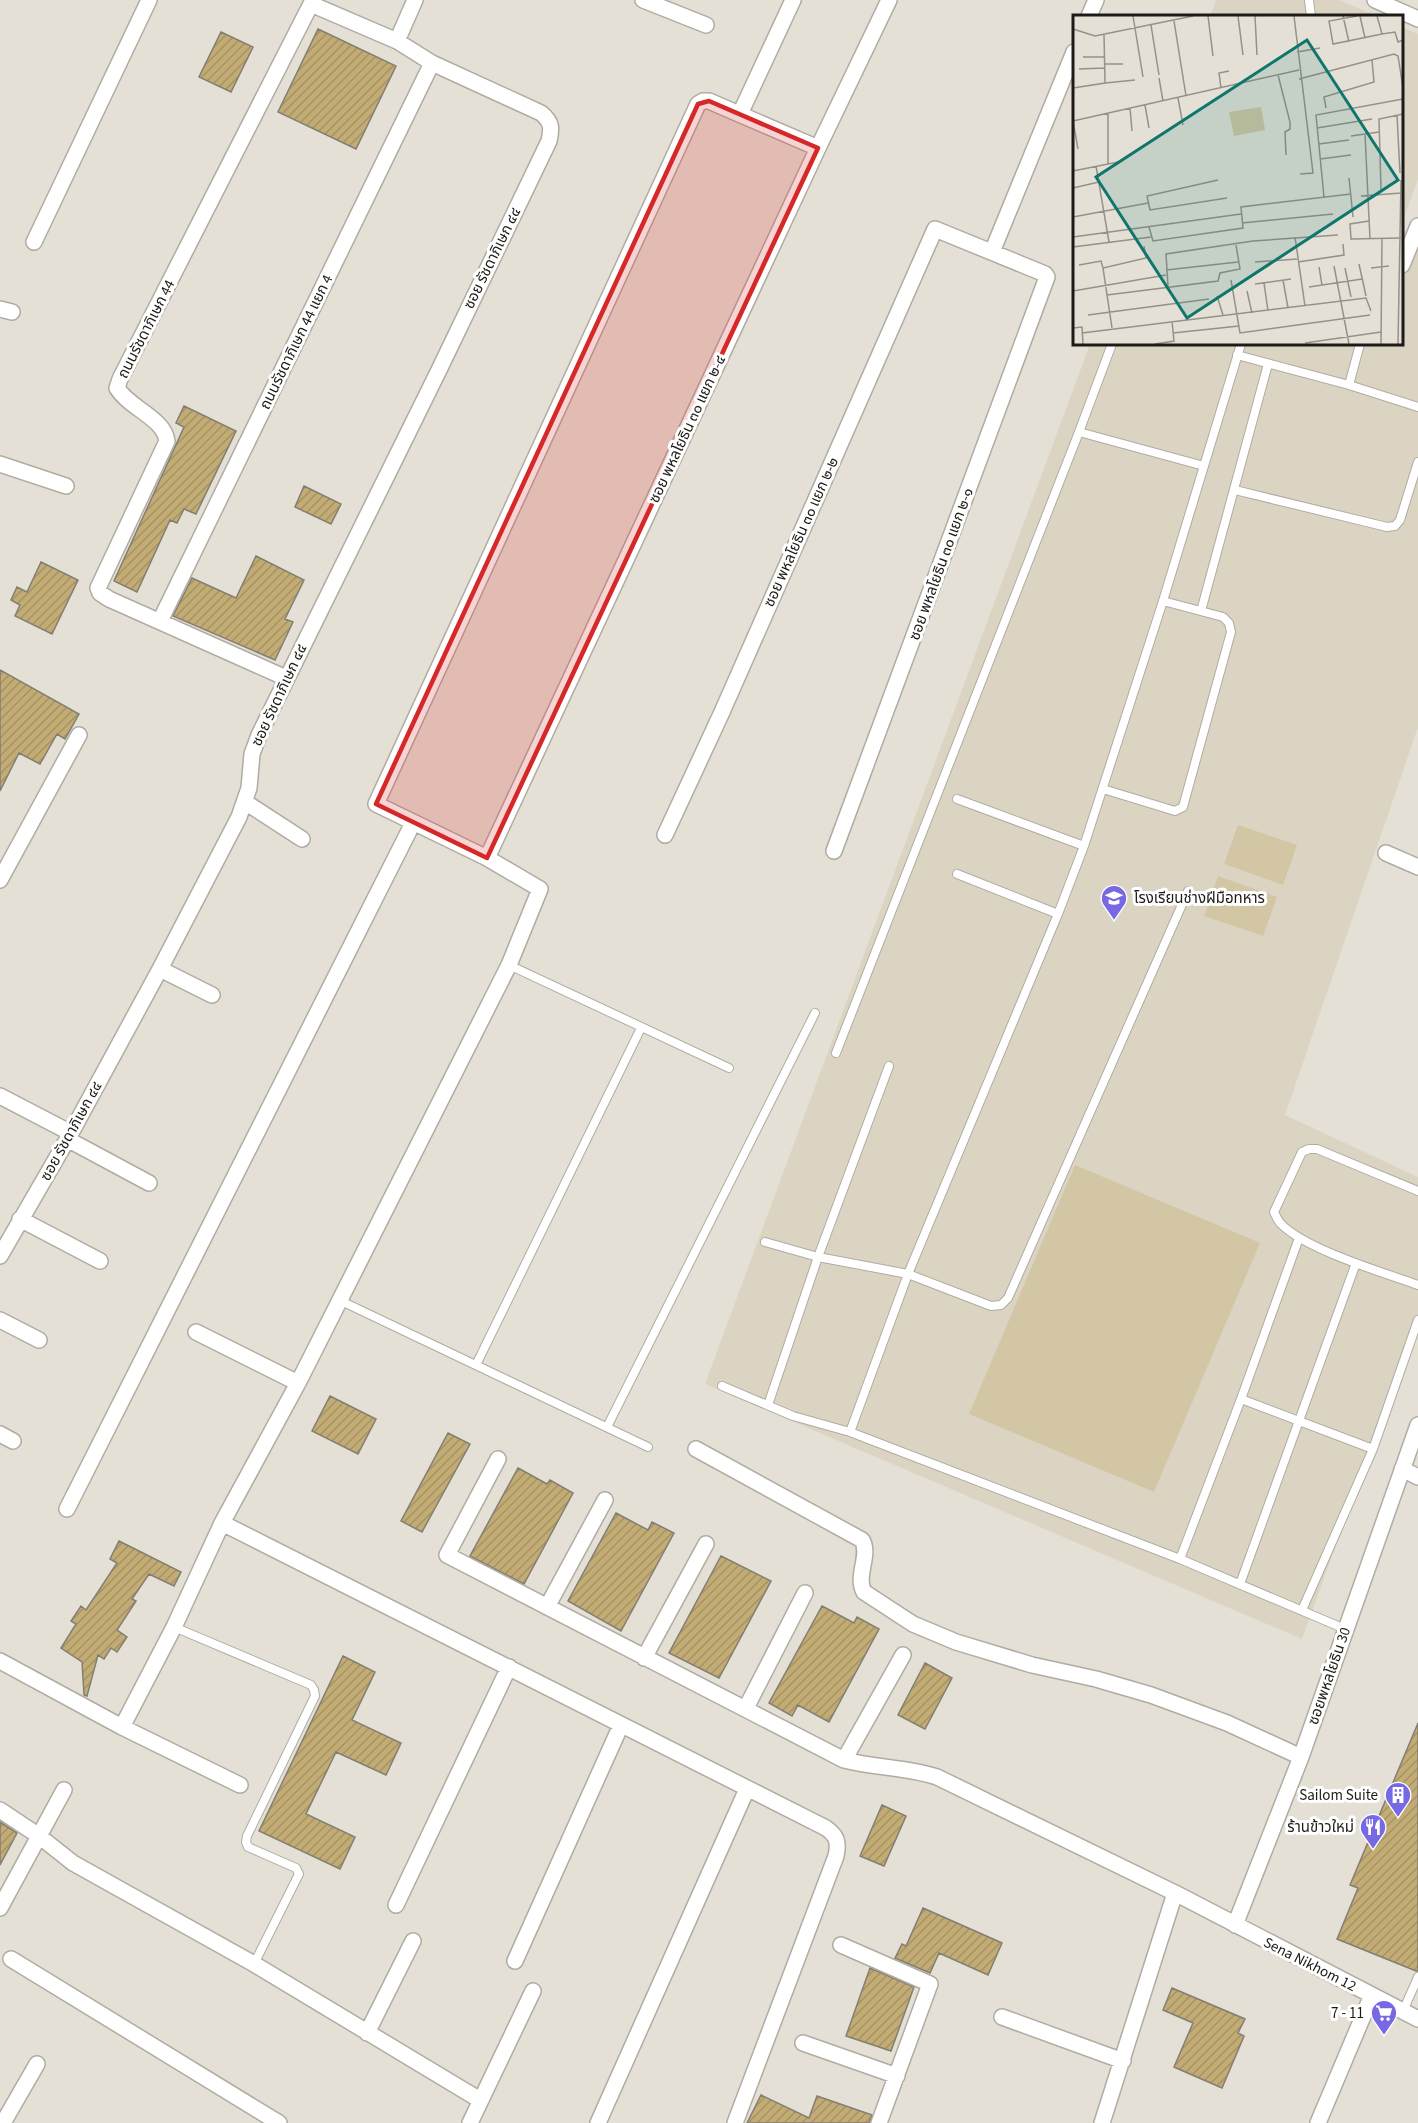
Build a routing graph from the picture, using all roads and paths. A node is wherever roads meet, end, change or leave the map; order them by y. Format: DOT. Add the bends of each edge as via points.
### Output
graph roads {
  1 [pos="148,0"];
  2 [pos="415,0"];
  3 [pos="643,0"];
  4 [pos="793,0"];
  5 [pos="889,0"];
  6 [pos="1096,0"];
  7 [pos="1309,0"];
  8 [pos="1375,0"];
  9 [pos="312,2"];
  10 [pos="1089,15"];
  11 [pos="1311,15"];
  12 [pos="1418,19"];
  13 [pos="706,25"];
  14 [pos="397,41"];
  15 [pos="1073,54"];
  16 [pos="432,63"];
  17 [pos="740,114"];
  18 [pos="818,148"];
  19 [pos="1418,226"];
  20 [pos="34,242"];
  21 [pos="992,252"];
  22 [pos="1403,263"];
  23 [pos="1112,345"];
  24 [pos="1241,345"];
  25 [pos="1360,345"];
  26 [pos="1237,355"];
  27 [pos="1268,364"];
  28 [pos="1349,385"];
  29 [pos="1418,407"];
  30 [pos="1079,432"];
  31 [pos="1418,462"];
  32 [pos="0,464"];
  33 [pos="1204,466"];
  34 [pos="66,486"];
  35 [pos="1235,490"];
  36 [pos="1163,601"];
  37 [pos="1201,611"];
  38 [pos="160,621"];
  39 [pos="286,678"];
  40 [pos="79,735"];
  41 [pos="1103,789"];
  42 [pos="957,799"];
  43 [pos="245,802"];
  44 [pos="413,823"];
  45 [pos="665,835"];
  46 [pos="302,839"];
  47 [pos="1084,846"];
  48 [pos="834,851"];
  49 [pos="1386,853"];
  50 [pos="487,858"];
  51 [pos="1418,867"];
  52 [pos="957,874"];
  53 [pos="0,880"];
  54 [pos="1188,891"];
  55 [pos="1058,914"];
  56 [pos="509,965"];
  57 [pos="160,969"];
  58 [pos="212,995"];
  59 [pos="815,1013"];
  60 [pos="641,1028"];
  61 [pos="836,1053"];
  62 [pos="889,1066"];
  63 [pos="729,1068"];
  64 [pos="0,1096"];
  65 [pos="69,1136"];
  66 [pos="148,1183"];
  67 [pos="1418,1191"];
  68 [pos="20,1219"];
  69 [pos="1299,1238"];
  70 [pos="765,1242"];
  71 [pos="0,1256"];
  72 [pos="818,1257"];
  73 [pos="100,1261"];
  74 [pos="1356,1263"];
  75 [pos="908,1274"];
  76 [pos="1418,1285"];
  77 [pos="339,1300"];
  78 [pos="0,1320"];
  79 [pos="1418,1320"];
  80 [pos="196,1332"];
  81 [pos="39,1340"];
  82 [pos="476,1365"];
  83 [pos="298,1383"];
  84 [pos="722,1386"];
  85 [pos="1241,1400"];
  86 [pos="768,1405"];
  87 [pos="1299,1421"];
  88 [pos="1418,1425"];
  89 [pos="607,1427"];
  90 [pos="850,1432"];
  91 [pos="648,1447"];
  92 [pos="696,1449"];
  93 [pos="1373,1449"];
  94 [pos="498,1459"];
  95 [pos="1402,1469"];
  96 [pos="1418,1477"];
  97 [pos="605,1500"];
  98 [pos="67,1509"];
  99 [pos="222,1523"];
  100 [pos="706,1544"];
  101 [pos="1180,1559"];
  102 [pos="1240,1584"];
  103 [pos="805,1593"];
  104 [pos="547,1607"];
  105 [pos="1302,1610"];
  106 [pos="174,1627"];
  107 [pos="1345,1629"];
  108 [pos="903,1655"];
  109 [pos="644,1658"];
  110 [pos="0,1661"];
  111 [pos="509,1667"];
  112 [pos="746,1708"];
  113 [pos="621,1725"];
  114 [pos="122,1727"];
  115 [pos="1301,1757"];
  116 [pos="844,1760"];
  117 [pos="240,1785"];
  118 [pos="747,1789"];
  119 [pos="64,1790"];
  120 [pos="0,1810"];
  121 [pos="39,1836"];
  122 [pos="1175,1893"];
  123 [pos="396,1905"];
  124 [pos="0,1908"];
  125 [pos="1235,1925"];
  126 [pos="413,1941"];
  127 [pos="842,1945"];
  128 [pos="11,1959"];
  129 [pos="515,1960"];
  130 [pos="254,1964"];
  131 [pos="1418,1977"];
  132 [pos="533,1991"];
  133 [pos="1372,1995"];
  134 [pos="1403,2011"];
  135 [pos="1002,2017"];
  136 [pos="1418,2019"];
  137 [pos="367,2033"];
  138 [pos="803,2043"];
  139 [pos="1123,2061"];
  140 [pos="38,2064"];
  141 [pos="897,2076"];
  142 [pos="480,2100"];
  143 [pos="3,2123"];
  144 [pos="279,2123"];
  145 [pos="471,2123"];
  146 [pos="598,2123"];
  147 [pos="735,2123"];
  148 [pos="879,2123"];
  149 [pos="1102,2123"];
  150 [pos="1318,2123"];
  1 -- 20 [label="street"];
  2 -- 14 [label="street"];
  3 -- 13 [label="street"];
  4 -- 17 [label="street"];
  5 -- 18 [label="street, ซอย พหลโยธิน ๓๐ แยก ๒-๔"];
  6 -- 10 [label="street"];
  7 -- 11 [label="lane"];
  8 -- 12 [label="street"];
  9 -- 14 [label="street"];
  9 -- 38 [label="street, ถนนรัชดาภิเษก 44" via="117,388 123,398 160,425 167,441 98,588 109,599"];
  14 -- 16 [label="street"];
  15 -- 21 [label="street"];
  16 -- 38 [label="street, ถนนรัชดาภิเษก 44 แยก 4"];
  16 -- 39 [label="street, ซอย รัชดาภิเษก ๔๔" via="541,113 552,127 549,141"];
  17 -- 18 [label="street"];
  17 -- 44 [label="street" via="709,100 698,104 376,804"];
  18 -- 50 [label="street, ซอย พหลโยธิน ๓๐ แยก ๒-๔"];
  19 -- 22 [label="street"];
  21 -- 45 [label="street, ซอย พหลโยธิน ๓๐ แยก ๒-๒" via="935,229"];
  21 -- 48 [label="street, ซอย พหลโยธิน ๓๐ แยก ๒-๑" via="1047,277"];
  23 -- 30 [label="lane"];
  24 -- 26 [label="lane"];
  25 -- 28 [label="lane"];
  26 -- 27 [label="lane"];
  26 -- 33 [label="lane"];
  27 -- 28 [label="lane"];
  27 -- 35 [label="lane"];
  28 -- 29 [label="lane"];
  30 -- 33 [label="lane"];
  30 -- 61 [label="lane"];
  31 -- 35 [label="lane" via="1395,526"];
  32 -- 34 [label="street"];
  33 -- 36 [label="lane"];
  35 -- 37 [label="lane"];
  36 -- 37 [label="lane"];
  36 -- 41 [label="lane"];
  37 -- 41 [label="lane" via="1223,617 1231,632 1183,807 1175,811"];
  38 -- 39 [label="street, ถนนรัชดาภิเษก 44"];
  39 -- 43 [label="street, ซอย รัชดาภิเษก ๔๔" via="252,754"];
  40 -- 53 [label="street"];
  41 -- 47 [label="lane"];
  42 -- 47 [label="lane"];
  43 -- 46 [label="street"];
  43 -- 57 [label="street, ซอย รัชดาภิเษก ๔๔"];
  44 -- 50 [label="street"];
  44 -- 98 [label="street"];
  47 -- 55 [label="lane"];
  49 -- 51 [label="street"];
  50 -- 56 [label="street" via="540,889"];
  52 -- 55 [label="lane"];
  54 -- 75 [label="lane" via="1008,1298 1001,1305 991,1306"];
  55 -- 75 [label="lane"];
  56 -- 60 [label="lane"];
  56 -- 77 [label="street"];
  57 -- 58 [label="street"];
  57 -- 65 [label="street, ซอย รัชดาภิเษก ๔๔"];
  59 -- 89 [label="lane"];
  60 -- 63 [label="lane"];
  60 -- 82 [label="lane"];
  62 -- 72 [label="lane"];
  64 -- 65 [label="street"];
  65 -- 66 [label="street"];
  65 -- 68 [label="street, ซอย รัชดาภิเษก ๔๔"];
  67 -- 69 [label="lane" via="1309,1149 1302,1152 1274,1212 1279,1223"];
  68 -- 71 [label="street, ซอย รัชดาภิเษก ๔๔"];
  68 -- 73 [label="street"];
  69 -- 74 [label="lane"];
  69 -- 85 [label="lane"];
  70 -- 72 [label="lane"];
  72 -- 75 [label="lane"];
  72 -- 86 [label="lane"];
  74 -- 76 [label="lane"];
  74 -- 87 [label="lane"];
  75 -- 90 [label="lane"];
  77 -- 82 [label="lane"];
  77 -- 83 [label="street"];
  78 -- 81 [label="street"];
  79 -- 93 [label="lane"];
  80 -- 83 [label="street"];
  82 -- 89 [label="lane"];
  83 -- 99 [label="street"];
  84 -- 86 [label="lane"];
  85 -- 87 [label="lane"];
  85 -- 101 [label="lane"];
  86 -- 90 [label="lane"];
  87 -- 93 [label="lane"];
  87 -- 102 [label="lane"];
  88 -- 95 [label="street, ซอยพหลโยธิน 30"];
  89 -- 91 [label="lane"];
  90 -- 101 [label="lane"];
  92 -- 115 [label="street" via="862,1540 864,1592 912,1624 1032,1665 1151,1695 1227,1723"];
  93 -- 105 [label="lane"];
  94 -- 104 [label="street, Sena Nikhom 12" via="447,1555"];
  95 -- 96 [label="street"];
  95 -- 107 [label="street, ซอยพหลโยธิน 30"];
  97 -- 104 [label="street"];
  99 -- 106 [label="street"];
  99 -- 111 [label="street"];
  100 -- 109 [label="street"];
  101 -- 102 [label="lane"];
  102 -- 105 [label="lane"];
  103 -- 112 [label="street"];
  104 -- 109 [label="street, Sena Nikhom 12"];
  105 -- 107 [label="lane"];
  106 -- 114 [label="street"];
  106 -- 130 [label="lane" via="311,1685 314,1690 315,1696 247,1836 248,1847 296,1868 299,1874"];
  107 -- 115 [label="street, ซอยพหลโยธิน 30"];
  108 -- 116 [label="street"];
  109 -- 112 [label="street, Sena Nikhom 12"];
  110 -- 114 [label="street"];
  111 -- 113 [label="street"];
  111 -- 123 [label="street"];
  112 -- 116 [label="street, Sena Nikhom 12"];
  113 -- 118 [label="street"];
  113 -- 129 [label="street"];
  114 -- 117 [label="street"];
  115 -- 125 [label="street, ซอยพหลโยธิน 30"];
  116 -- 122 [label="street, Sena Nikhom 12" via="937,1777"];
  118 -- 146 [label="street"];
  118 -- 147 [label="street" via="826,1828 838,1844"];
  119 -- 121 [label="street"];
  120 -- 121 [label="street"];
  121 -- 124 [label="street"];
  121 -- 130 [label="street" via="73,1863"];
  122 -- 125 [label="street, Sena Nikhom 12"];
  122 -- 139 [label="street"];
  125 -- 133 [label="street, Sena Nikhom 12"];
  126 -- 137 [label="street"];
  127 -- 141 [label="street" via="930,1984"];
  128 -- 144 [label="street"];
  130 -- 137 [label="street"];
  131 -- 134 [label="lane"];
  132 -- 142 [label="street"];
  133 -- 134 [label="street, Sena Nikhom 12"];
  133 -- 150 [label="street"];
  134 -- 136 [label="street, Sena Nikhom 12"];
  135 -- 139 [label="street"];
  137 -- 142 [label="street"];
  138 -- 141 [label="street"];
  139 -- 149 [label="street"];
  140 -- 143 [label="street"];
  141 -- 148 [label="street"];
  142 -- 145 [label="street"];
}
